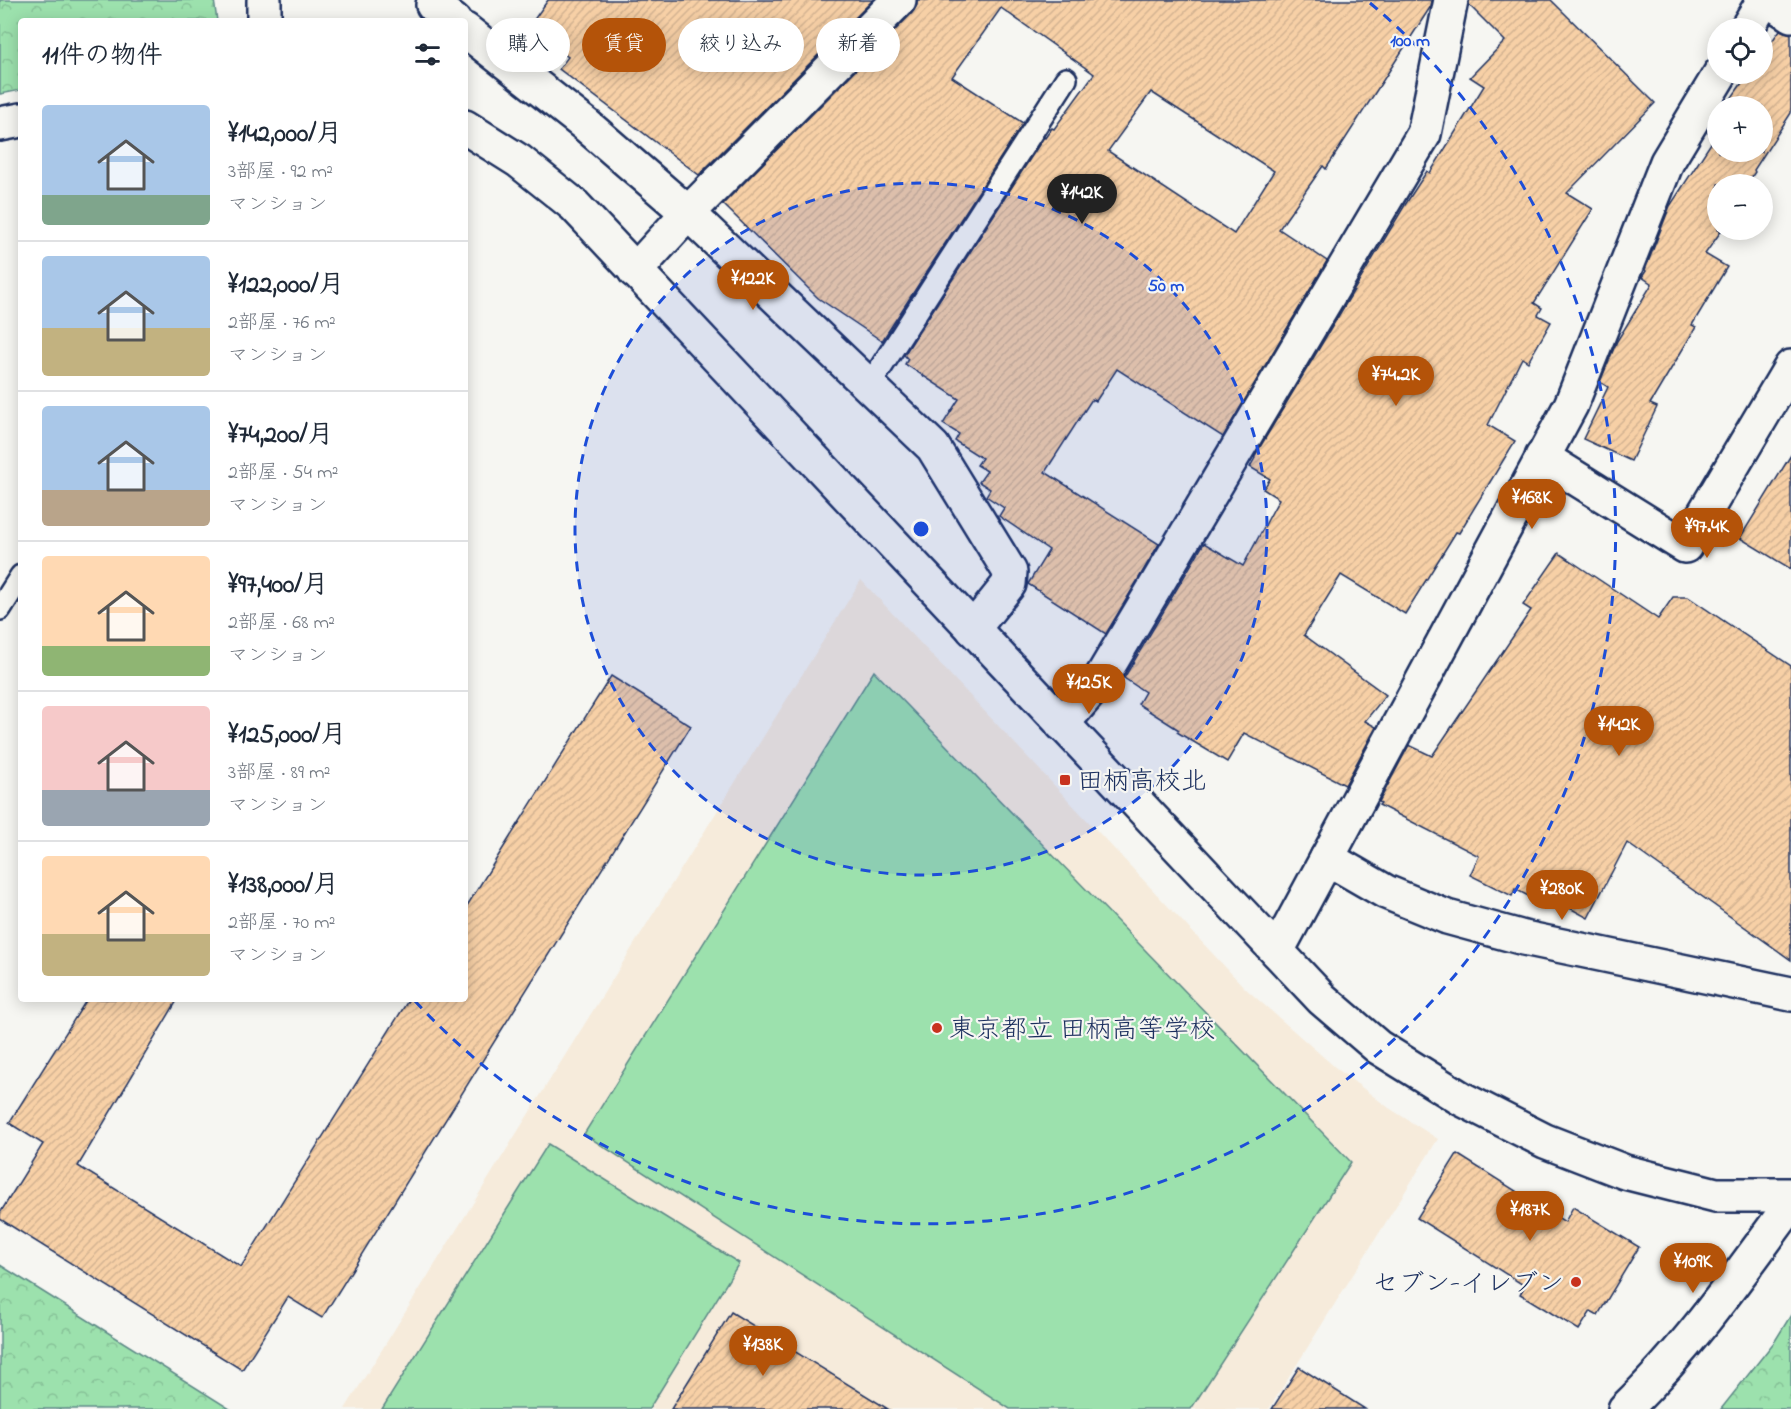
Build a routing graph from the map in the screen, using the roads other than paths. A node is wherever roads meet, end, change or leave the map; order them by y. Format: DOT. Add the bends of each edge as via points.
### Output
graph roads {
  1 [pos="264,0"];
  2 [pos="898,0"];
  3 [pos="1451,0"];
  4 [pos="1766,0"];
  5 [pos="1791,15"];
  6 [pos="264,18"];
  7 [pos="1754,18"];
  8 [pos="468,32"];
  9 [pos="1066,80"];
  10 [pos="1714,84"];
  11 [pos="18,121"];
  12 [pos="0,124"];
  13 [pos="468,129"];
  14 [pos="688,213"];
  15 [pos="634,271"];
  16 [pos="1791,367"];
  17 [pos="869,386"];
  18 [pos="1542,457"];
  19 [pos="18,581"];
  20 [pos="0,609"];
  21 [pos="973,629"];
  22 [pos="1062,724"];
  23 [pos="1327,858"];
  24 [pos="1277,951"];
  25 [pos="1791,994"];
  26 [pos="1791,1195"];
  27 [pos="1791,1204"];
  28 [pos="1625,1409"];
  1 -- 6 [label="street"];
  2 -- 14 [label="street"];
  3 -- 22 [label="street" via="1424,134 1100,680"];
  4 -- 5 [label="street"];
  4 -- 7 [label="street"];
  8 -- 14 [label="street" via="586,125"];
  9 -- 17 [label="lane"];
  10 -- 18 [label="street" via="1667,162 1571,405"];
  11 -- 12 [label="street"];
  13 -- 15 [label="street" via="519,161 574,205"];
  14 -- 15 [label="street"];
  14 -- 17 [label="street"];
  15 -- 21 [label="street"];
  16 -- 18 [label="street" via="1685,546"];
  17 -- 21 [label="street" via="933,447 1010,572 1008,584"];
  18 -- 23 [label="street"];
  19 -- 20 [label="lane"];
  21 -- 22 [label="street"];
  22 -- 24 [label="street"];
  23 -- 24 [label="street"];
  23 -- 25 [label="street" via="1386,892 1447,917 1524,939"];
  24 -- 26 [label="street" via="1322,999 1378,1047 1462,1099 1545,1141 1625,1172 1716,1195"];
  27 -- 28 [label="street" via="1719,1304"];
}
